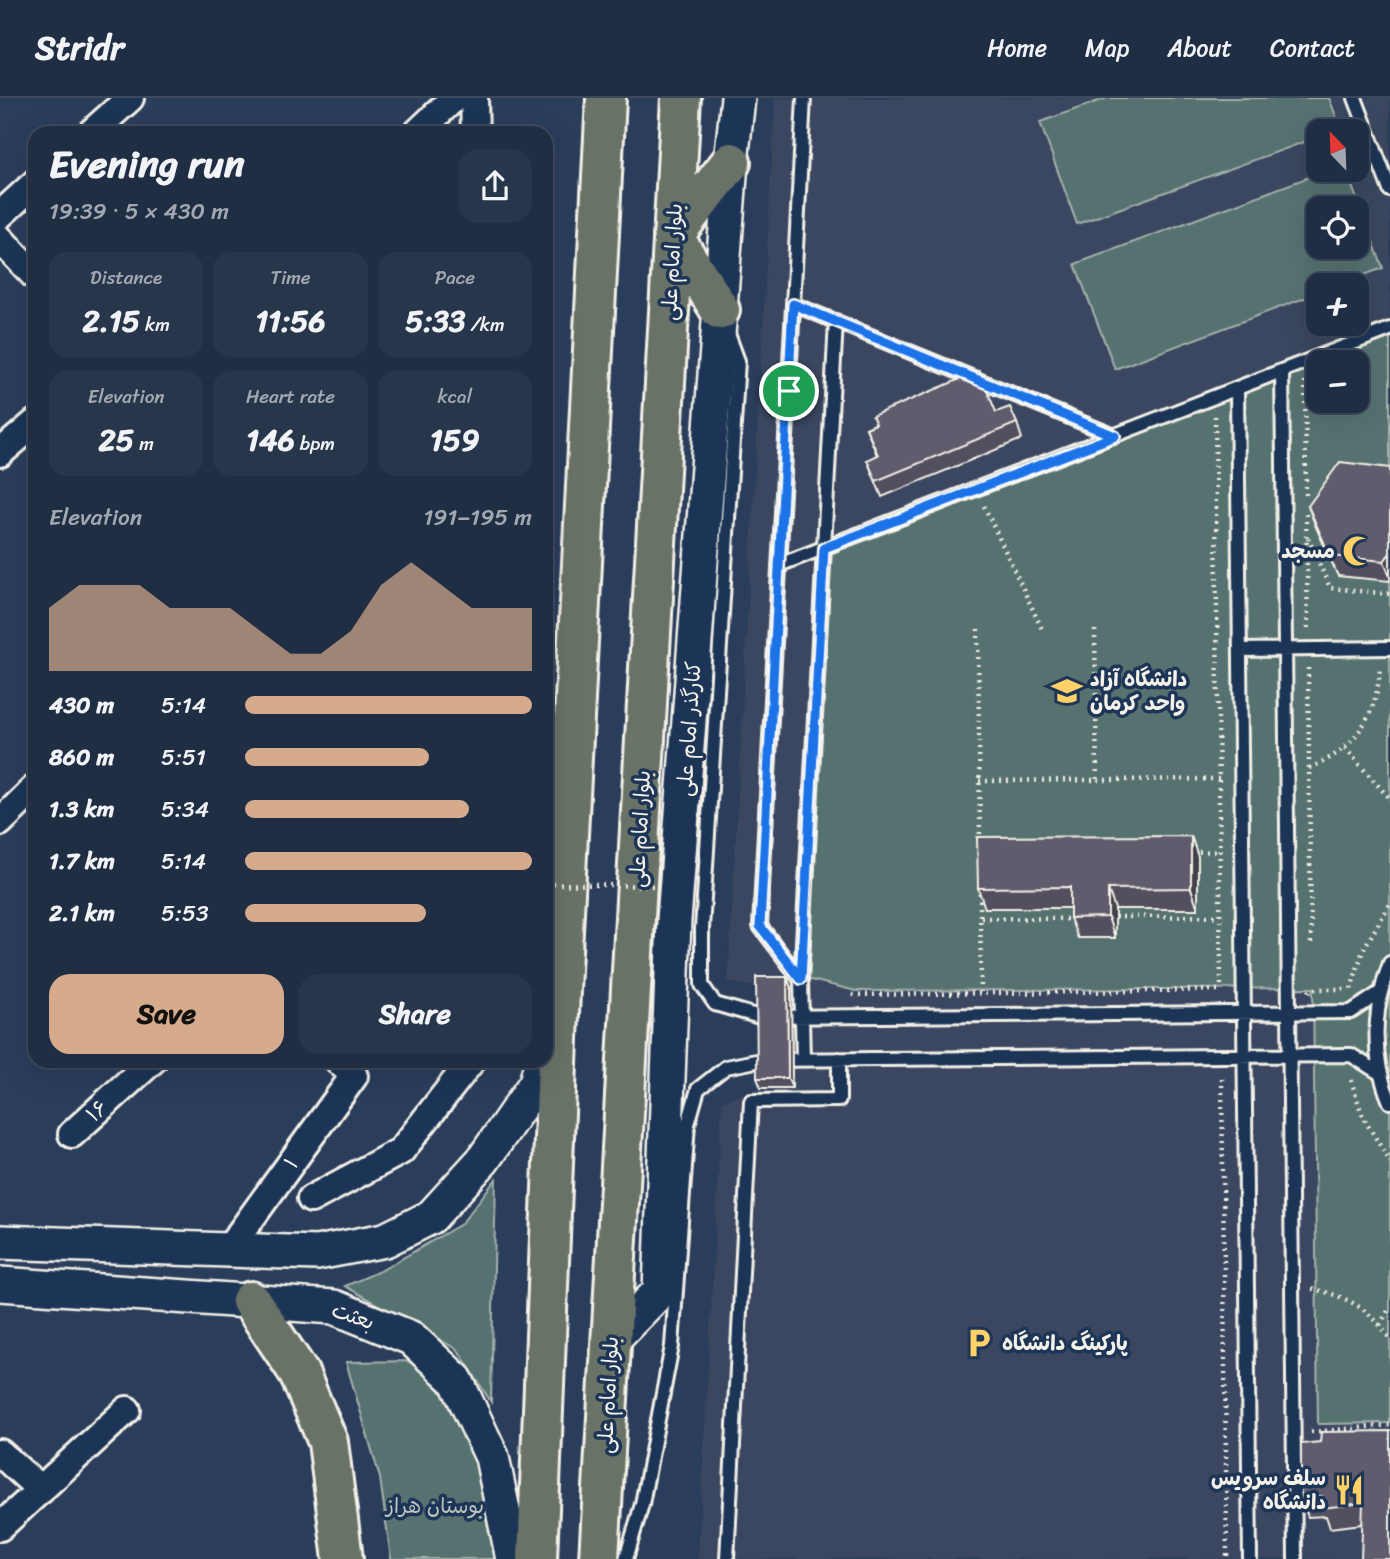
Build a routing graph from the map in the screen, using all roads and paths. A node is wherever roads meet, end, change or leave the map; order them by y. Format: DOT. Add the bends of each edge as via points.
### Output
graph roads {
  1 [pos="130,98"];
  2 [pos="454,98"];
  3 [pos="474,98"];
  4 [pos="606,98"];
  5 [pos="681,98"];
  6 [pos="738,98"];
  7 [pos="804,98"];
  8 [pos="1355,98"];
  9 [pos="99,126"];
  10 [pos="424,126"];
  11 [pos="475,126"];
  12 [pos="731,162"];
  13 [pos="28,189"];
  14 [pos="1390,190"];
  15 [pos="0,215"];
  16 [pos="673,236"];
  17 [pos="0,239"];
  18 [pos="28,269"];
  19 [pos="793,304"];
  20 [pos="720,310"];
  21 [pos="836,321"];
  22 [pos="1390,329"];
  23 [pos="1305,362"];
  24 [pos="1282,371"];
  25 [pos="1237,388"];
  26 [pos="1214,397"];
  27 [pos="28,429"];
  28 [pos="1115,436"];
  29 [pos="0,453"];
  30 [pos="976,489"];
  31 [pos="1313,509"];
  32 [pos="1306,519"];
  33 [pos="1307,536"];
  34 [pos="824,548"];
  35 [pos="779,565"];
  36 [pos="1390,594"];
  37 [pos="978,629"];
  38 [pos="1042,629"];
  39 [pos="1095,630"];
  40 [pos="1383,648"];
  41 [pos="1285,649"];
  42 [pos="1308,649"];
  43 [pos="1240,650"];
  44 [pos="1345,748"];
  45 [pos="1309,768"];
  46 [pos="1219,779"];
  47 [pos="979,781"];
  48 [pos="1097,781"];
  49 [pos="28,795"];
  50 [pos="1390,799"];
  51 [pos="0,822"];
  52 [pos="557,847"];
  53 [pos="1220,851"];
  54 [pos="1180,852"];
  55 [pos="980,853"];
  56 [pos="553,884"];
  57 [pos="660,886"];
  58 [pos="981,892"];
  59 [pos="1220,916"];
  60 [pos="1115,917"];
  61 [pos="981,918"];
  62 [pos="1078,919"];
  63 [pos="1311,948"];
  64 [pos="1390,963"];
  65 [pos="1311,976"];
  66 [pos="801,979"];
  67 [pos="1311,989"];
  68 [pos="560,990"];
  69 [pos="1221,990"];
  70 [pos="982,992"];
  71 [pos="1381,992"];
  72 [pos="1289,1012"];
  73 [pos="1244,1013"];
  74 [pos="803,1016"];
  75 [pos="553,1018"];
  76 [pos="1290,1055"];
  77 [pos="1244,1056"];
  78 [pos="803,1059"];
  79 [pos="839,1059"];
  80 [pos="144,1068"];
  81 [pos="346,1068"];
  82 [pos="466,1068"];
  83 [pos="540,1068"];
  84 [pos="1381,1074"];
  85 [pos="1222,1079"];
  86 [pos="1390,1102"];
  87 [pos="72,1134"];
  88 [pos="311,1199"];
  89 [pos="0,1242"];
  90 [pos="228,1250"];
  91 [pos="0,1284"];
  92 [pos="1302,1288"];
  93 [pos="251,1301"];
  94 [pos="1390,1307"];
  95 [pos="1380,1325"];
  96 [pos="611,1340"];
  97 [pos="1390,1340"];
  98 [pos="127,1410"];
  99 [pos="1390,1425"];
  100 [pos="1298,1433"];
  101 [pos="0,1453"];
  102 [pos="41,1490"];
  103 [pos="0,1527"];
  104 [pos="343,1559"];
  105 [pos="513,1559"];
  106 [pos="537,1559"];
  107 [pos="599,1559"];
  108 [pos="626,1559"];
  109 [pos="727,1559"];
  110 [pos="1227,1559"];
  111 [pos="1250,1559"];
  112 [pos="1295,1559"];
  1 -- 9 [label="street"];
  2 -- 10 [label="street"];
  3 -- 11 [label="street"];
  4 -- 52 [label="main road"];
  5 -- 16 [label="main road, بلوار امام علی"];
  6 -- 12 [label="street, کنارگذر امام علی"];
  7 -- 19 [label="lane"];
  8 -- 14 [label="lane"];
  12 -- 16 [label="main road"];
  12 -- 20 [label="street, کنارگذر امام علی"];
  13 -- 15 [label="street"];
  16 -- 20 [label="main road"];
  16 -- 96 [label="main road, بلوار امام علی"];
  17 -- 18 [label="street"];
  19 -- 21 [label="lane"];
  19 -- 35 [label="lane"];
  20 -- 74 [label="lane" via="738,361 702,985 715,1004 760,1017"];
  20 -- 96 [label="street, کنارگذر امام علی" via="674,920 660,1291"];
  21 -- 28 [label="lane"];
  21 -- 34 [label="lane"];
  22 -- 23 [label="lane"];
  23 -- 24 [label="lane"];
  23 -- 32 [label="path"];
  24 -- 25 [label="lane"];
  24 -- 41 [label="lane"];
  25 -- 26 [label="lane"];
  25 -- 43 [label="lane"];
  26 -- 28 [label="lane"];
  26 -- 46 [label="path"];
  27 -- 29 [label="street"];
  28 -- 30 [label="lane"];
  30 -- 34 [label="lane"];
  30 -- 38 [label="path"];
  31 -- 32 [label="path"];
  32 -- 33 [label="path"];
  33 -- 36 [label="path" via="1330,588"];
  33 -- 42 [label="path"];
  34 -- 35 [label="lane"];
  34 -- 66 [label="lane"];
  35 -- 66 [label="lane" via="760,926"];
  37 -- 47 [label="path"];
  39 -- 48 [label="path"];
  40 -- 42 [label="lane"];
  40 -- 44 [label="path" via="1374,706"];
  41 -- 42 [label="lane"];
  41 -- 43 [label="lane"];
  41 -- 72 [label="lane"];
  42 -- 45 [label="path"];
  43 -- 73 [label="lane"];
  44 -- 45 [label="path"];
  44 -- 50 [label="path"];
  45 -- 63 [label="path"];
  46 -- 48 [label="path"];
  46 -- 53 [label="path"];
  47 -- 48 [label="path"];
  47 -- 55 [label="path"];
  49 -- 51 [label="street"];
  52 -- 68 [label="main road"];
  53 -- 54 [label="path"];
  53 -- 59 [label="path"];
  56 -- 57 [label="path, bridge"];
  58 -- 61 [label="path"];
  59 -- 60 [label="path"];
  59 -- 69 [label="path"];
  61 -- 62 [label="path"];
  61 -- 70 [label="path"];
  64 -- 71 [label="lane"];
  65 -- 67 [label="path"];
  66 -- 74 [label="lane"];
  68 -- 75 [label="street"];
  68 -- 106 [label="main road"];
  71 -- 72 [label="lane" via="1351,1012"];
  71 -- 84 [label="lane" via="1376,1033"];
  72 -- 73 [label="lane"];
  72 -- 76 [label="lane"];
  73 -- 74 [label="lane"];
  73 -- 77 [label="lane"];
  74 -- 78 [label="lane"];
  76 -- 77 [label="lane"];
  76 -- 84 [label="lane" via="1351,1055"];
  76 -- 112 [label="lane"];
  77 -- 79 [label="lane"];
  77 -- 111 [label="lane"];
  78 -- 79 [label="lane"];
  78 -- 108 [label="lane" via="726,1067 698,1088 688,1124 672,1346 642,1504"];
  79 -- 109 [label="lane" via="839,1100 751,1101"];
  80 -- 87 [label="street, ۱۶"];
  81 -- 90 [label="street, ۱"];
  82 -- 88 [label="street" via="401,1151"];
  83 -- 90 [label="street" via="536,1083 483,1160 431,1217 385,1240 317,1253"];
  84 -- 86 [label="lane"];
  85 -- 110 [label="path"];
  89 -- 90 [label="street"];
  91 -- 93 [label="street, بعثت"];
  92 -- 95 [label="path" via="1339,1296"];
  93 -- 104 [label="main road" via="299,1373 328,1442"];
  93 -- 105 [label="street, بعثت" via="334,1307 411,1338 456,1380 492,1457"];
  94 -- 95 [label="path"];
  95 -- 97 [label="path"];
  96 -- 107 [label="main road, بلوار امام علی"];
  98 -- 102 [label="street"];
  99 -- 100 [label="path"];
  101 -- 102 [label="street"];
  102 -- 103 [label="street"];
}
